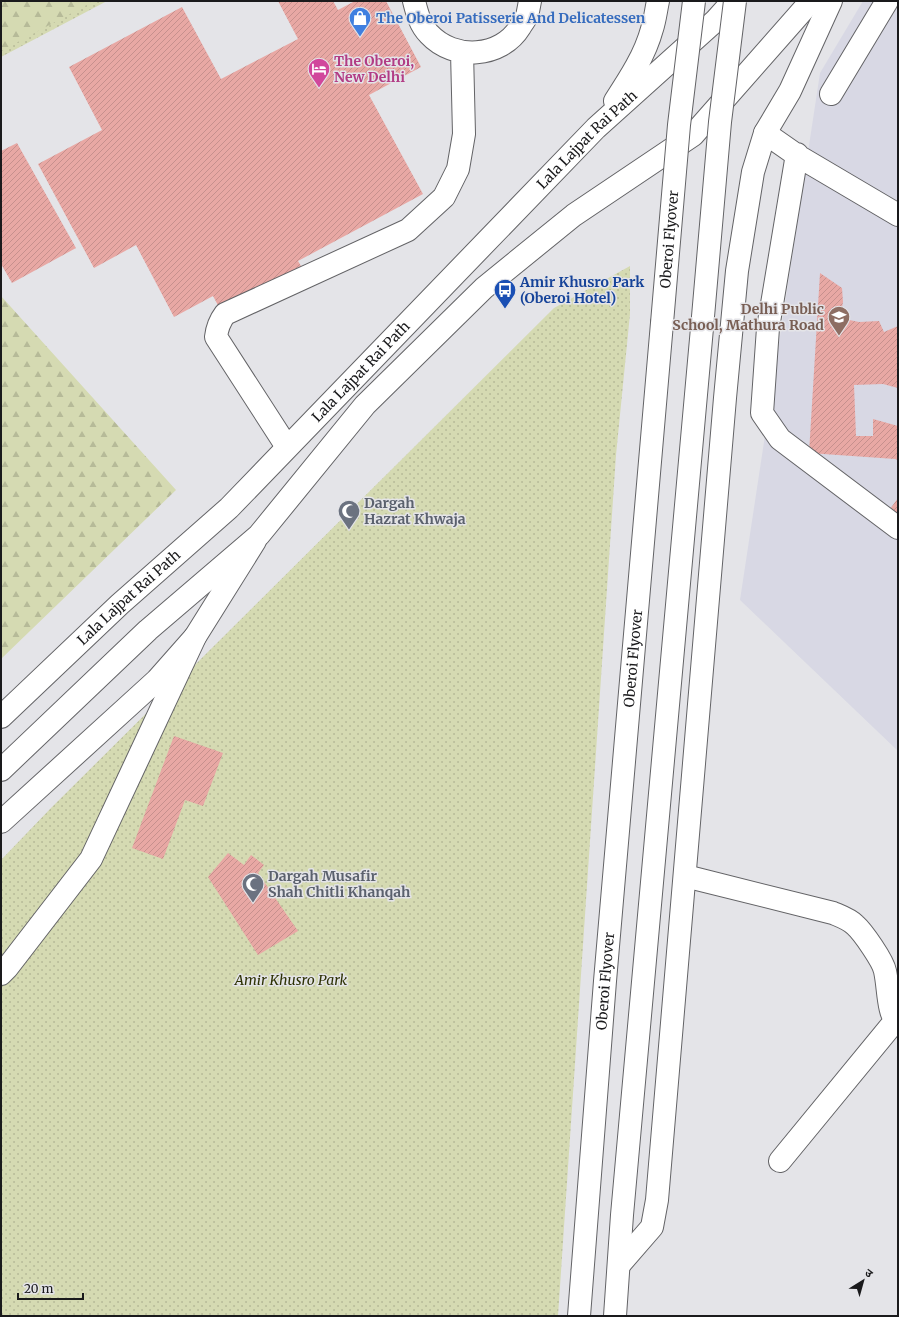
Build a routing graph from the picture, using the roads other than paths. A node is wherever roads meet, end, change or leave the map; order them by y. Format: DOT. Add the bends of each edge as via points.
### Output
graph roads {
  1 [pos="414,1"];
  2 [pos="530,1"];
  3 [pos="658,1"];
  4 [pos="694,1"];
  5 [pos="734,1"];
  6 [pos="811,1"];
  7 [pos="831,1"];
  8 [pos="878,4"];
  9 [pos="462,52"];
  10 [pos="831,94"];
  11 [pos="596,128"];
  12 [pos="765,133"];
  13 [pos="797,154"];
  14 [pos="898,215"];
  15 [pos="286,447"];
  16 [pos="229,508"];
  17 [pos="898,528"];
  18 [pos="259,535"];
  19 [pos="195,637"];
  20 [pos="1,697"];
  21 [pos="1,717"];
  22 [pos="1,770"];
  23 [pos="1,822"];
  24 [pos="685,876"];
  25 [pos="1,974"];
  26 [pos="896,1023"];
  27 [pos="780,1161"];
  28 [pos="619,1265"];
  29 [pos="579,1316"];
  30 [pos="615,1316"];
  1 -- 9 [label="main road" via="419,19 429,34 444,46"];
  2 -- 9 [label="main road" via="526,17 516,34 501,46 482,52"];
  3 -- 11 [label="main road" via="652,29 642,56 633,74"];
  4 -- 29 [label="main road, Oberoi Flyover, bridge" via="679,125 606,965"];
  5 -- 11 [label="main road, Lala Lajpat Rai Path"];
  5 -- 28 [label="main road, bridge" via="720,122"];
  6 -- 18 [label="main road, Lala Lajpat Rai Path" via="693,135 574,215 484,288 365,405"];
  7 -- 12 [label="main road" via="790,91"];
  8 -- 10 [label="main road"];
  9 -- 15 [label="main road" via="464,134 458,169 444,197 408,230 226,314 220,321 216,337"];
  11 -- 15 [label="main road, Lala Lajpat Rai Path"];
  12 -- 13 [label="main road"];
  12 -- 24 [label="main road" via="753,172 737,271"];
  13 -- 14 [label="main road"];
  13 -- 17 [label="main road" via="768,328 762,412 780,439"];
  15 -- 16 [label="main road, Lala Lajpat Rai Path"];
  16 -- 20 [label="main road" via="127,582"];
  16 -- 21 [label="main road, Lala Lajpat Rai Path" via="120,604"];
  18 -- 19 [label="main road"];
  18 -- 22 [label="main road, Lala Lajpat Rai Path" via="148,630"];
  19 -- 23 [label="main road" via="157,680"];
  19 -- 25 [label="main road" via="92,859"];
  24 -- 26 [label="main road" via="832,914 855,925 882,961 892,1016"];
  24 -- 28 [label="main road" via="658,1200 652,1227"];
  26 -- 27 [label="main road"];
  28 -- 30 [label="main road"];
}
